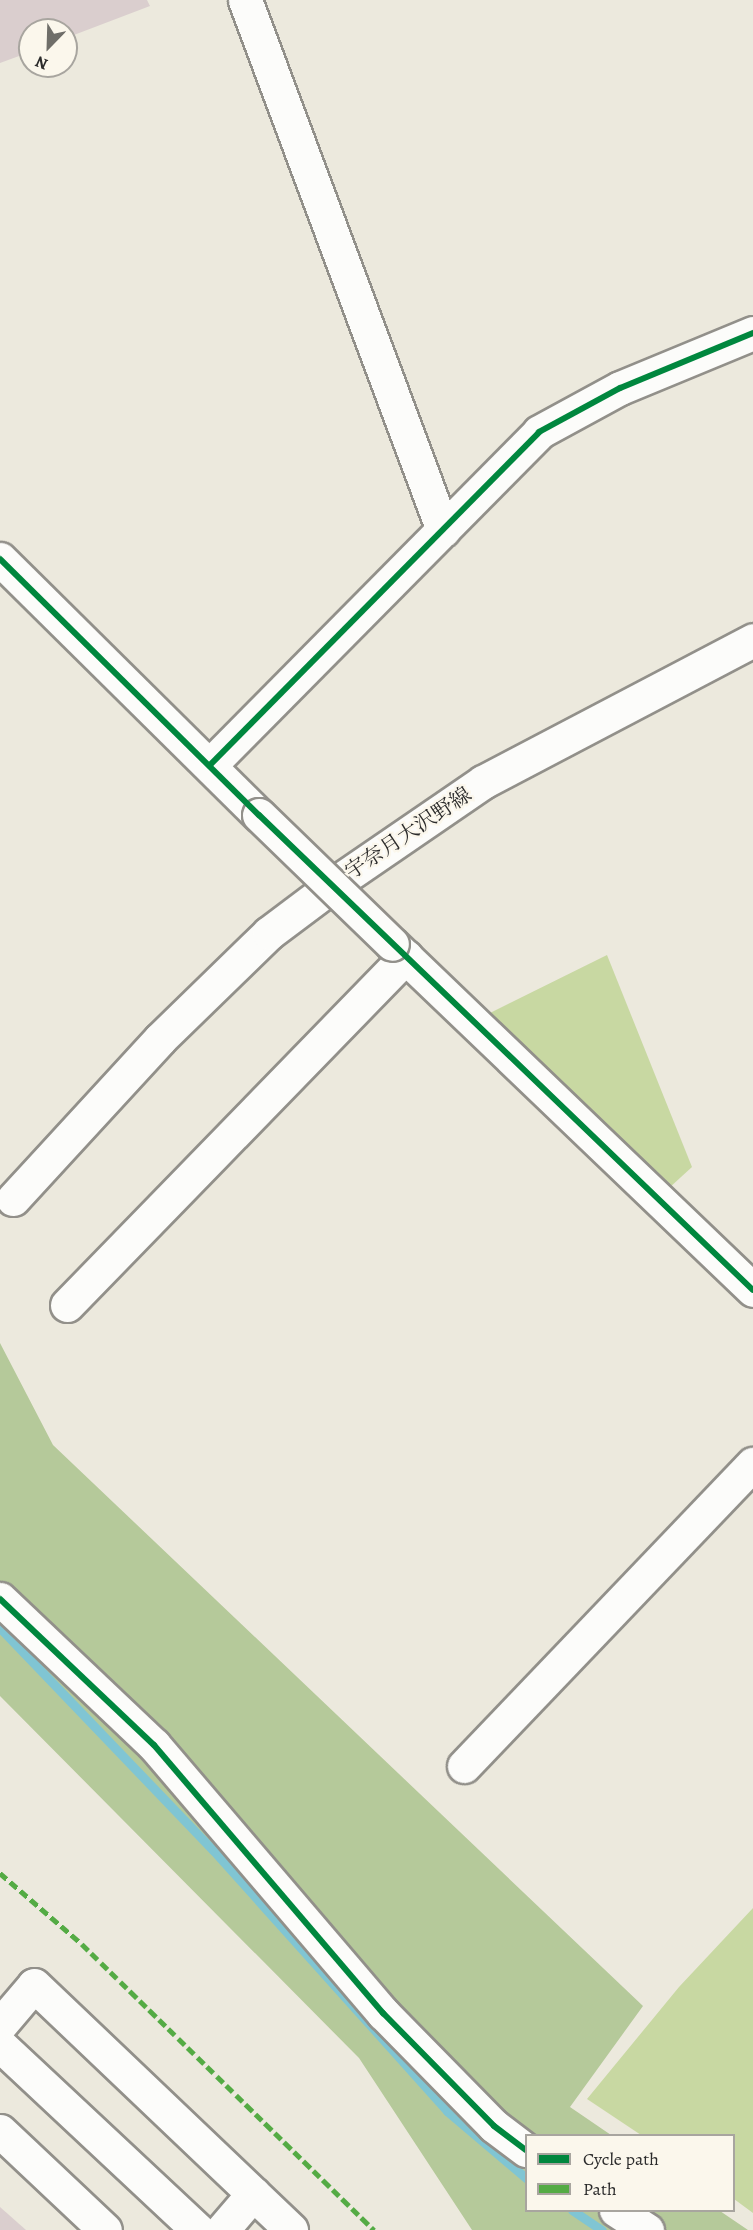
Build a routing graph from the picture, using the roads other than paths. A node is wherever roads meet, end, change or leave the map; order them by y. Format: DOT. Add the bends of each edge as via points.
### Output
graph roads {
  1 [pos="245,0"];
  2 [pos="753,333"];
  3 [pos="443,530"];
  4 [pos="0,559"];
  5 [pos="753,640"];
  6 [pos="210,765"];
  7 [pos="399,950"];
  8 [pos="13,1199"];
  9 [pos="753,1290"];
  10 [pos="67,1305"];
  11 [pos="753,1464"];
  12 [pos="0,1599"];
  13 [pos="464,1766"];
  14 [pos="0,2025"];
  15 [pos="0,2045"];
  16 [pos="0,2131"];
  17 [pos="525,2149"];
  18 [pos="253,2194"];
  19 [pos="618,2212"];
  20 [pos="105,2230"];
  21 [pos="198,2230"];
  22 [pos="222,2230"];
  23 [pos="291,2230"];
  24 [pos="647,2230"];
  1 -- 3 [label="street"];
  2 -- 3 [label="street" via="620,387 539,432"];
  3 -- 6 [label="street"];
  4 -- 6 [label="street"];
  5 -- 8 [label="street, 宇奈月大沢野線" via="483,782 269,933 160,1039"];
  6 -- 7 [label="street, bridge"];
  7 -- 9 [label="street"];
  7 -- 10 [label="street"];
  11 -- 13 [label="street"];
  12 -- 17 [label="street" via="154,1745 383,2013 494,2126"];
  14 -- 18 [label="street" via="34,1985"];
  15 -- 21 [label="street"];
  16 -- 20 [label="street"];
  18 -- 22 [label="street"];
  18 -- 23 [label="street"];
  19 -- 24 [label="street"];
}
